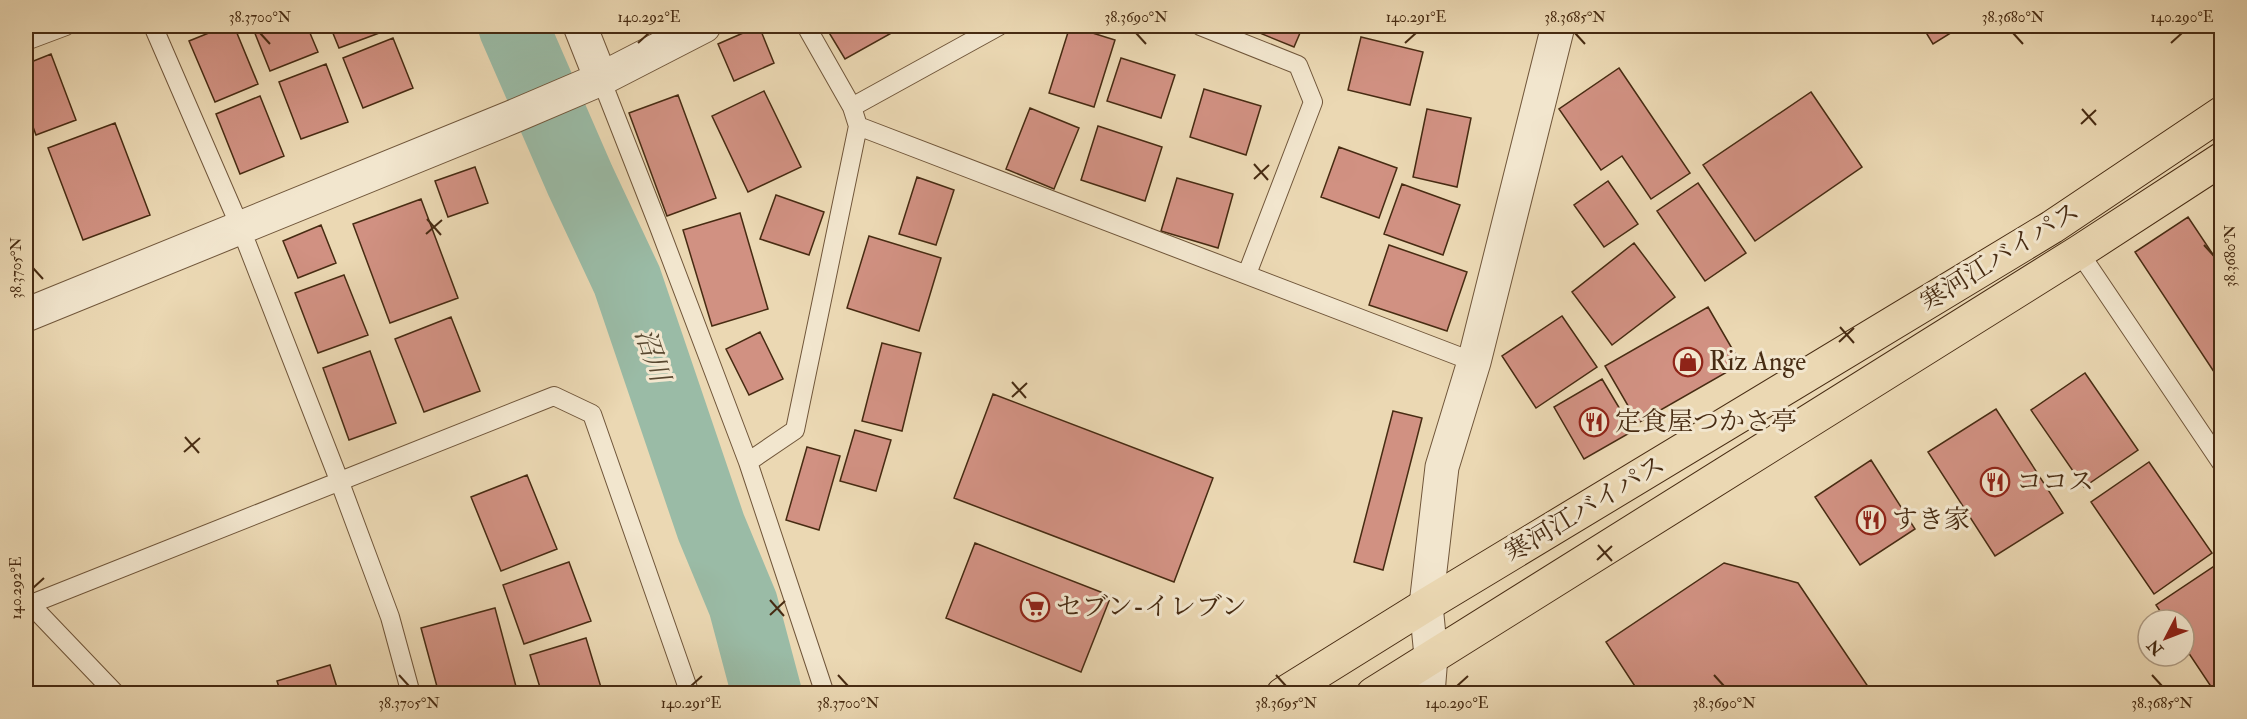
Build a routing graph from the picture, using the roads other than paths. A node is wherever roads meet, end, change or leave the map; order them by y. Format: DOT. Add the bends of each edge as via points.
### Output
graph roads {
  1 [pos="66,26"];
  2 [pos="153,26"];
  3 [pos="579,26"];
  4 [pos="704,26"];
  5 [pos="806,26"];
  6 [pos="999,26"];
  7 [pos="1200,26"];
  8 [pos="1558,26"];
  9 [pos="26,41"];
  10 [pos="601,79"];
  11 [pos="852,107"];
  12 [pos="2222,113"];
  13 [pos="858,126"];
  14 [pos="2222,159"];
  15 [pos="241,229"];
  16 [pos="2079,252"];
  17 [pos="1247,274"];
  18 [pos="26,315"];
  19 [pos="1474,362"];
  20 [pos="748,462"];
  21 [pos="2222,464"];
  22 [pos="339,480"];
  23 [pos="28,605"];
  24 [pos="1426,605"];
  25 [pos="1431,656"];
  26 [pos="116,693"];
  27 [pos="411,693"];
  28 [pos="690,693"];
  29 [pos="825,693"];
  30 [pos="1283,693"];
  31 [pos="1373,693"];
  32 [pos="1428,693"];
  1 -- 9 [label="lane"];
  2 -- 15 [label="lane"];
  3 -- 10 [label="street"];
  4 -- 10 [label="street"];
  5 -- 11 [label="lane"];
  6 -- 11 [label="lane"];
  7 -- 17 [label="lane" via="1298,65 1313,102"];
  8 -- 19 [label="street"];
  10 -- 15 [label="street"];
  10 -- 20 [label="lane"];
  11 -- 13 [label="lane"];
  12 -- 24 [label="highway, 寒河江バイパス" via="2052,227"];
  13 -- 17 [label="lane"];
  13 -- 20 [label="lane" via="795,430"];
  14 -- 16 [label="highway, 寒河江バイパス"];
  15 -- 18 [label="street"];
  15 -- 22 [label="lane"];
  16 -- 21 [label="lane"];
  16 -- 25 [label="highway, 寒河江バイパス"];
  17 -- 19 [label="lane"];
  19 -- 24 [label="street" via="1442,467"];
  20 -- 29 [label="lane"];
  22 -- 23 [label="lane"];
  22 -- 27 [label="lane" via="390,617"];
  22 -- 28 [label="lane" via="554,396 592,414"];
  23 -- 26 [label="lane"];
  24 -- 25 [label="street"];
  24 -- 30 [label="highway, 寒河江バイパス"];
  25 -- 31 [label="highway, 寒河江バイパス"];
  25 -- 32 [label="street"];
}
